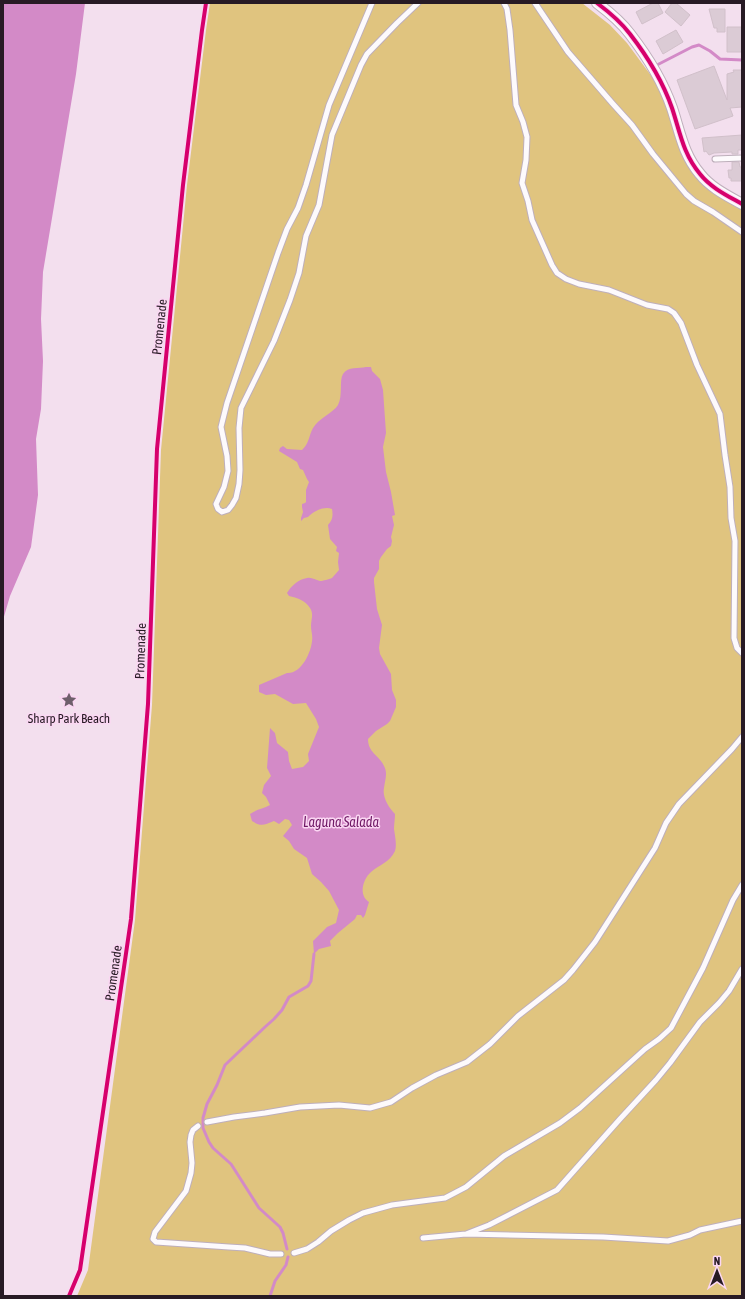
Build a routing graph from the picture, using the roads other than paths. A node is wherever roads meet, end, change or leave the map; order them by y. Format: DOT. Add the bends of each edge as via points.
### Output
graph roads {
  1 [pos="372,3"];
  2 [pos="418,3"];
  3 [pos="504,3"];
  4 [pos="535,3"];
  5 [pos="597,3"];
  6 [pos="742,158"];
  7 [pos="715,159"];
  8 [pos="742,204"];
  9 [pos="742,232"];
  10 [pos="742,653"];
  11 [pos="742,737"];
  12 [pos="742,886"];
  13 [pos="742,969"];
  14 [pos="207,1122"];
  15 [pos="198,1126"];
  16 [pos="742,1221"];
  17 [pos="466,1234"];
  18 [pos="423,1238"];
  19 [pos="294,1253"];
  20 [pos="282,1254"];
  1 -- 2 [label="lane" via="329,105 306,185 278,253 227,403 221,427 228,471 216,504 222,512 228,510 238,492 241,408 274,341 290,300 299,273 306,236 319,205 332,135 367,54"];
  3 -- 10 [label="lane" via="510,30 516,105 527,137 522,183 532,220 552,265 557,273 566,279 609,290 634,301 668,309 674,313 681,323 720,414 735,540 734,638 737,648"];
  4 -- 9 [label="lane" via="568,52 632,125 686,194"];
  5 -- 8 [label="street" via="630,34 655,72 672,107 688,157 701,175 717,190"];
  6 -- 7 [label="lane"];
  11 -- 14 [label="lane" via="671,814 655,848 595,942 573,970 467,1062 436,1075 391,1102 370,1108 300,1107"];
  12 -- 19 [label="lane" via="671,1028 580,1108 560,1123 504,1156 466,1187 445,1198 392,1205 363,1213 331,1231 307,1249"];
  13 -- 17 [label="lane" via="729,991 700,1022 656,1080 556,1190"];
  15 -- 20 [label="lane" via="191,1135 192,1164 186,1192 155,1232 153,1239 156,1242 234,1247"];
  16 -- 17 [label="lane" via="700,1230 668,1241"];
  17 -- 18 [label="lane"];
}
